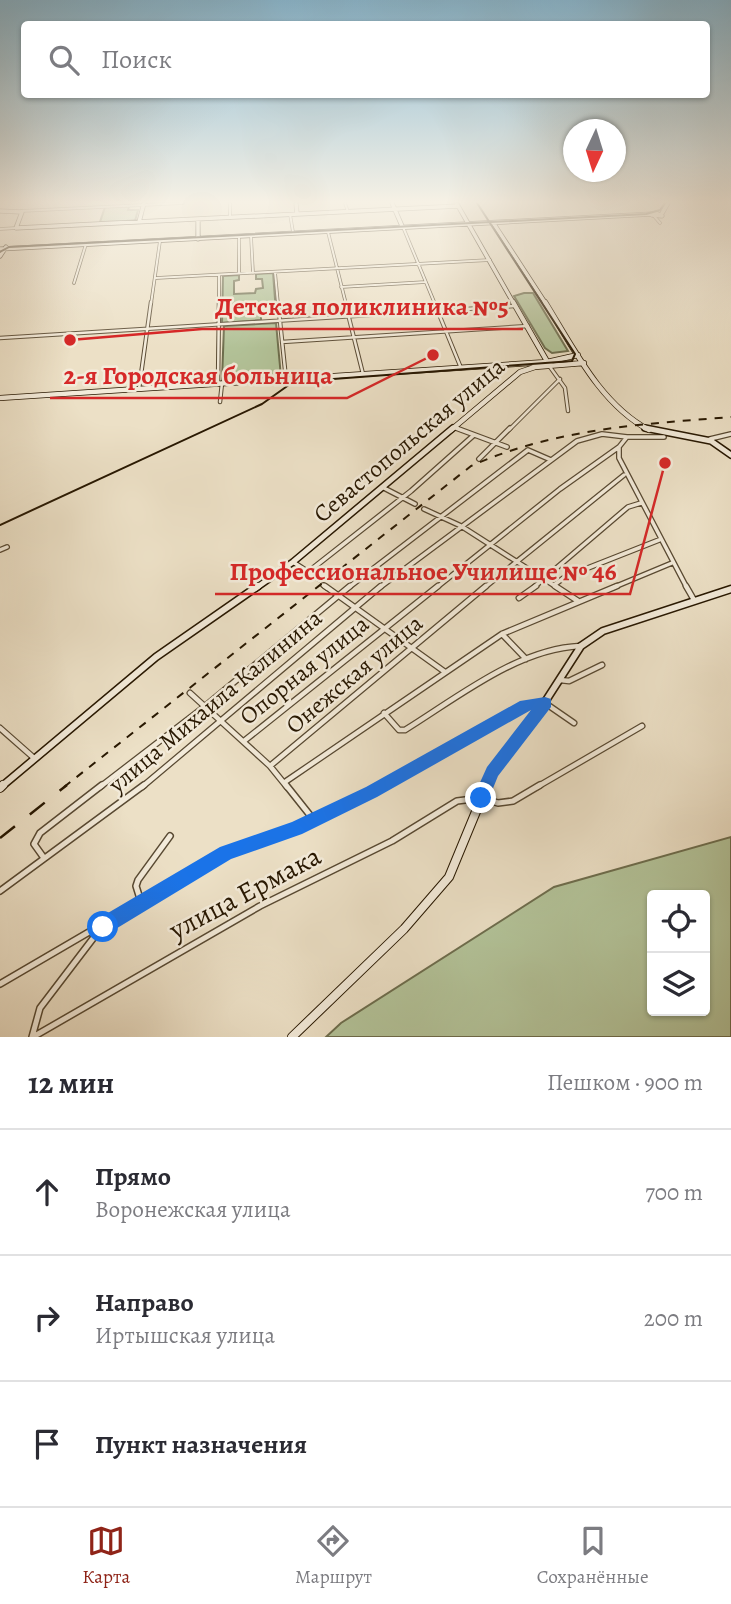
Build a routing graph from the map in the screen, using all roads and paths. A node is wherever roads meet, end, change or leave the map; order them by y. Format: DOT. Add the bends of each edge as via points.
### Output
graph roads {
  1 [pos="84,251"];
  2 [pos="159,251"];
  3 [pos="239,251"];
  4 [pos="252,251"];
  5 [pos="333,251"];
  6 [pos="413,251"];
  7 [pos="485,251"];
  8 [pos="512,251"];
  9 [pos="490,260"];
  10 [pos="418,263"];
  11 [pos="337,268"];
  12 [pos="275,272"];
  13 [pos="253,273"];
  14 [pos="239,274"];
  15 [pos="219,275"];
  16 [pos="156,278"];
  17 [pos="426,282"];
  18 [pos="74,283"];
  19 [pos="341,287"];
  20 [pos="516,306"];
  21 [pos="438,311"];
  22 [pos="349,316"];
  23 [pos="280,321"];
  24 [pos="219,325"];
  25 [pos="528,326"];
  26 [pos="148,329"];
  27 [pos="447,332"];
  28 [pos="0,338"];
  29 [pos="354,338"];
  30 [pos="282,342"];
  31 [pos="579,355"];
  32 [pos="584,363"];
  33 [pos="548,364"];
  34 [pos="461,368"];
  35 [pos="363,374"];
  36 [pos="286,379"];
  37 [pos="560,379"];
  38 [pos="220,383"];
  39 [pos="139,389"];
  40 [pos="0,398"];
  41 [pos="220,402"];
  42 [pos="568,411"];
  43 [pos="456,428"];
  44 [pos="731,434"];
  45 [pos="474,435"];
  46 [pos="627,437"];
  47 [pos="664,437"];
  48 [pos="710,439"];
  49 [pos="494,442"];
  50 [pos="507,447"];
  51 [pos="619,447"];
  52 [pos="731,455"];
  53 [pos="479,459"];
  54 [pos="551,460"];
  55 [pos="624,475"];
  56 [pos="382,487"];
  57 [pos="402,497"];
  58 [pos="641,503"];
  59 [pos="415,504"];
  60 [pos="424,509"];
  61 [pos="439,516"];
  62 [pos="461,526"];
  63 [pos="659,540"];
  64 [pos="491,544"];
  65 [pos="7,547"];
  66 [pos="0,550"];
  67 [pos="517,561"];
  68 [pos="293,562"];
  69 [pos="672,563"];
  70 [pos="308,572"];
  71 [pos="319,579"];
  72 [pos="545,579"];
  73 [pos="323,585"];
  74 [pos="554,585"];
  75 [pos="731,589"];
  76 [pos="338,595"];
  77 [pos="519,598"];
  78 [pos="694,600"];
  79 [pos="578,601"];
  80 [pos="353,607"];
  81 [pos="384,629"];
  82 [pos="502,634"];
  83 [pos="581,646"];
  84 [pos="410,649"];
  85 [pos="526,659"];
  86 [pos="602,665"];
  87 [pos="445,673"];
  88 [pos="560,680"];
  89 [pos="190,693"];
  90 [pos="545,703"];
  91 [pos="204,706"];
  92 [pos="384,713"];
  93 [pos="221,722"];
  94 [pos="574,723"];
  95 [pos="642,726"];
  96 [pos="0,728"];
  97 [pos="244,741"];
  98 [pos="34,758"];
  99 [pos="270,766"];
  100 [pos="285,782"];
  101 [pos="0,788"];
  102 [pos="481,798"];
  103 [pos="314,819"];
  104 [pos="170,836"];
  105 [pos="45,859"];
  106 [pos="0,891"];
  107 [pos="141,902"];
  108 [pos="103,927"];
  109 [pos="0,984"];
  110 [pos="32,1037"];
  111 [pos="292,1037"];
  1 -- 18 [label="street"];
  2 -- 16 [label="street"];
  3 -- 14 [label="street"];
  4 -- 13 [label="street"];
  5 -- 11 [label="street"];
  6 -- 10 [label="street"];
  7 -- 9 [label="street"];
  8 -- 31 [label="street"];
  9 -- 10 [label="street"];
  9 -- 20 [label="street"];
  10 -- 11 [label="street"];
  10 -- 17 [label="street"];
  11 -- 12 [label="street"];
  11 -- 19 [label="street"];
  12 -- 13 [label="street"];
  12 -- 23 [label="street"];
  13 -- 14 [label="street"];
  14 -- 15 [label="street"];
  15 -- 16 [label="street"];
  15 -- 24 [label="street"];
  16 -- 26 [label="street"];
  17 -- 19 [label="street"];
  17 -- 21 [label="street"];
  19 -- 22 [label="street"];
  20 -- 21 [label="street"];
  20 -- 25 [label="street"];
  21 -- 22 [label="street"];
  21 -- 27 [label="street"];
  22 -- 23 [label="street"];
  22 -- 29 [label="street"];
  23 -- 24 [label="street"];
  23 -- 30 [label="street"];
  24 -- 26 [label="street"];
  24 -- 38 [label="street"];
  25 -- 27 [label="street"];
  25 -- 33 [label="street"];
  26 -- 28 [label="street"];
  26 -- 39 [label="street"];
  27 -- 29 [label="street"];
  27 -- 34 [label="street"];
  29 -- 30 [label="street"];
  29 -- 35 [label="street"];
  30 -- 36 [label="street"];
  31 -- 32 [label="street"];
  31 -- 33 [label="street"];
  32 -- 33 [label="street"];
  32 -- 47 [label="street" via="620,410"];
  33 -- 34 [label="street"];
  33 -- 37 [label="street"];
  33 -- 43 [label="street, Севастопольская улица" via="522,371"];
  34 -- 35 [label="street"];
  35 -- 36 [label="street"];
  36 -- 38 [label="street"];
  37 -- 42 [label="street"];
  37 -- 49 [label="street"];
  38 -- 39 [label="street"];
  38 -- 41 [label="street"];
  39 -- 40 [label="street"];
  43 -- 45 [label="street"];
  43 -- 56 [label="street, Севастопольская улица"];
  44 -- 48 [label="street"];
  45 -- 49 [label="street"];
  45 -- 57 [label="street"];
  46 -- 47 [label="street, улица Михаила Калинина"];
  46 -- 51 [label="street, Опорная улица"];
  46 -- 54 [label="street, улица Михаила Калинина" via="582,438"];
  47 -- 48 [label="street"];
  48 -- 52 [label="street" via="723,444"];
  49 -- 50 [label="street"];
  49 -- 53 [label="street"];
  51 -- 55 [label="street"];
  51 -- 64 [label="street, Опорная улица"];
  54 -- 61 [label="street" via="527,451"];
  54 -- 62 [label="street, улица Михаила Калинина"];
  55 -- 58 [label="street" via="640,492"];
  55 -- 67 [label="street, Онежская улица"];
  56 -- 57 [label="street"];
  56 -- 68 [label="street, Севастопольская улица"];
  57 -- 59 [label="street"];
  57 -- 70 [label="street"];
  58 -- 63 [label="street"];
  58 -- 72 [label="street" via="628,507"];
  60 -- 61 [label="street"];
  61 -- 62 [label="street"];
  61 -- 76 [label="street"];
  62 -- 64 [label="street"];
  62 -- 80 [label="street, улица Михаила Калинина"];
  63 -- 69 [label="street"];
  63 -- 74 [label="street"];
  64 -- 67 [label="street"];
  64 -- 81 [label="street, Опорная улица"];
  65 -- 66 [label="street"];
  67 -- 72 [label="street"];
  67 -- 84 [label="street, Онежская улица"];
  68 -- 70 [label="street"];
  68 -- 98 [label="street, Севастопольская улица" via="156,657"];
  69 -- 78 [label="street"];
  69 -- 79 [label="street"];
  70 -- 71 [label="street"];
  72 -- 74 [label="street"];
  72 -- 77 [label="street"];
  73 -- 76 [label="street"];
  74 -- 79 [label="street"];
  75 -- 78 [label="street"];
  76 -- 80 [label="street"];
  76 -- 91 [label="street"];
  78 -- 83 [label="street" via="603,631"];
  79 -- 82 [label="street"];
  80 -- 81 [label="street"];
  80 -- 93 [label="street, улица Михаила Калинина"];
  81 -- 84 [label="street"];
  81 -- 97 [label="street, Опорная улица"];
  82 -- 85 [label="street"];
  82 -- 87 [label="street"];
  83 -- 85 [label="street"];
  83 -- 88 [label="street"];
  84 -- 87 [label="street"];
  84 -- 99 [label="street, Онежская улица"];
  85 -- 92 [label="street" via="405,730 399,730"];
  86 -- 88 [label="street" via="569,681"];
  87 -- 92 [label="street"];
  88 -- 90 [label="street"];
  89 -- 91 [label="street"];
  90 -- 94 [label="street"];
  90 -- 102 [label="street" via="493,772"];
  90 -- 103 [label="street" via="525,705"];
  91 -- 93 [label="street"];
  91 -- 105 [label="street" via="40,833 34,844"];
  92 -- 100 [label="street"];
  93 -- 97 [label="street"];
  93 -- 105 [label="street, улица Михаила Калинина"];
  95 -- 102 [label="street, улица Ермака" via="513,801"];
  96 -- 98 [label="street"];
  97 -- 99 [label="street"];
  98 -- 101 [label="street, Севастопольская улица"];
  99 -- 100 [label="street"];
  100 -- 103 [label="street"];
  102 -- 110 [label="street, улица Ермака" via="457,801 392,841 278,896"];
  102 -- 111 [label="street" via="462,853 441,887 388,946"];
  103 -- 107 [label="street" via="226,853"];
  104 -- 107 [label="street" via="138,880"];
  105 -- 106 [label="street, улица Михаила Калинина"];
  107 -- 108 [label="street"];
  108 -- 109 [label="street"];
  108 -- 110 [label="street" via="40,1009"];
}
